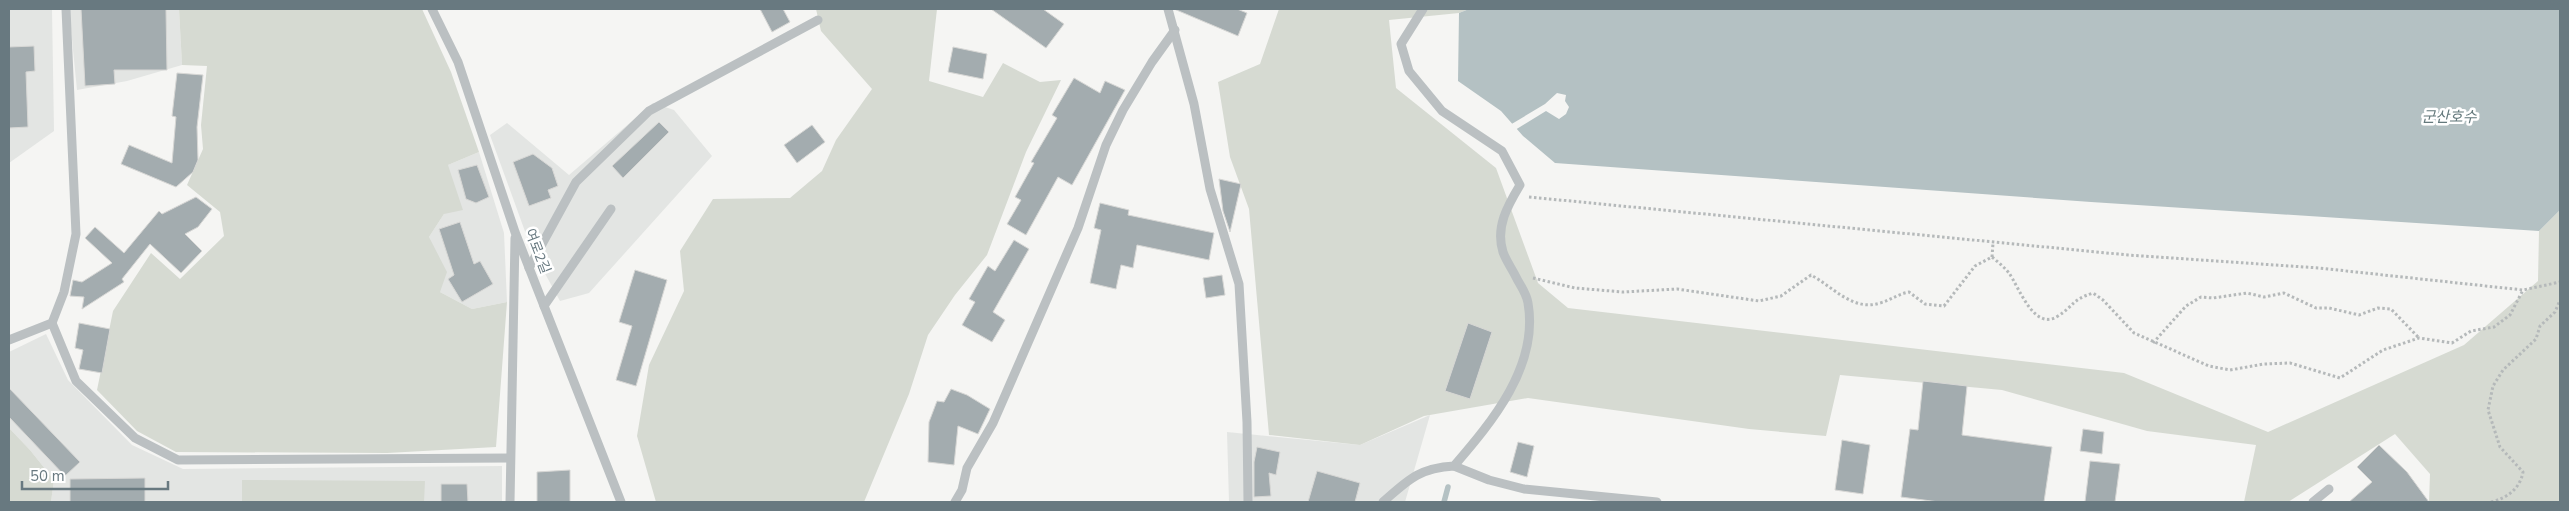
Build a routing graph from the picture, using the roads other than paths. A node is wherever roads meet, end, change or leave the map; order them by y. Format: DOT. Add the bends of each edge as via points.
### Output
graph roads {
  1 [pos="66,9"];
  2 [pos="432,9"];
  3 [pos="1168,9"];
  4 [pos="1424,9"];
  5 [pos="818,20"];
  6 [pos="1174,30"];
  7 [pos="611,209"];
  8 [pos="515,232"];
  9 [pos="529,268"];
  10 [pos="544,306"];
  11 [pos="52,323"];
  12 [pos="9,340"];
  13 [pos="510,458"];
  14 [pos="1454,466"];
  15 [pos="2329,489"];
  16 [pos="510,502"];
  17 [pos="621,502"];
  18 [pos="955,502"];
  19 [pos="1248,502"];
  20 [pos="1383,502"];
  21 [pos="1657,502"];
  22 [pos="2313,502"];
  1 -- 11 [label="street" via="76,234 64,292"];
  2 -- 8 [label="street, 여로2길" via="458,62"];
  3 -- 6 [label="street"];
  4 -- 14 [label="street" via="1401,44 1409,72 1442,111 1502,151 1520,185 1504,212 1500,238 1503,253 1528,301 1530,329 1525,357 1487,428"];
  5 -- 9 [label="street" via="649,111 576,182"];
  6 -- 18 [label="street" via="1123,110 1106,145 1078,228 993,423 967,468 962,490"];
  6 -- 19 [label="street" via="1194,104 1210,189 1239,284"];
  7 -- 10 [label="street"];
  8 -- 9 [label="street, 여로2길"];
  8 -- 13 [label="street"];
  9 -- 10 [label="street, 여로2길"];
  10 -- 17 [label="street, 여로2길"];
  11 -- 12 [label="street"];
  11 -- 13 [label="street" via="76,381 135,438 178,460"];
  13 -- 16 [label="street"];
  14 -- 20 [label="street" via="1433,467 1410,478"];
  14 -- 21 [label="street" via="1524,489"];
  15 -- 22 [label="street"];
}
